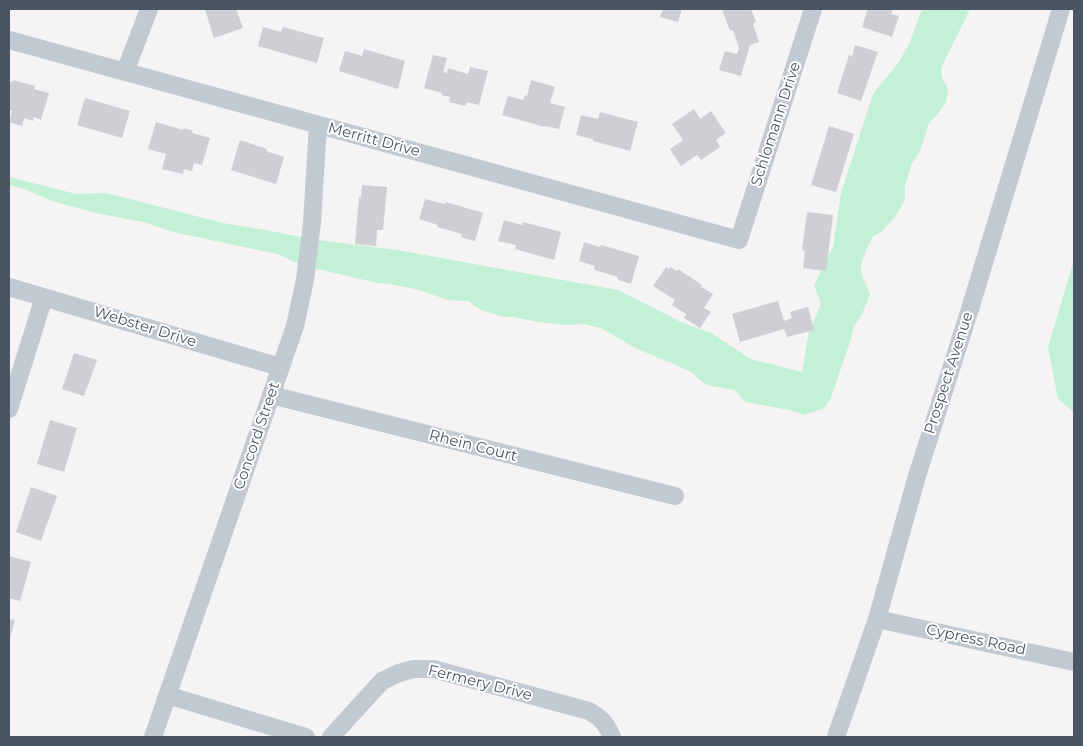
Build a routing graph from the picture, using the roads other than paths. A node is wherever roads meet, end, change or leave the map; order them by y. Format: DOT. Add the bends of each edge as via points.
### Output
graph roads {
  1 [pos="149,9"];
  2 [pos="813,9"];
  3 [pos="1061,9"];
  4 [pos="9,40"];
  5 [pos="125,72"];
  6 [pos="318,125"];
  7 [pos="739,240"];
  8 [pos="9,287"];
  9 [pos="44,297"];
  10 [pos="280,367"];
  11 [pos="271,395"];
  12 [pos="9,409"];
  13 [pos="675,496"];
  14 [pos="877,619"];
  15 [pos="1074,662"];
  16 [pos="167,695"];
  17 [pos="153,737"];
  18 [pos="306,737"];
  19 [pos="331,737"];
  20 [pos="612,737"];
  21 [pos="836,737"];
  1 -- 5 [label="street"];
  2 -- 7 [label="street, Schlomann Drive"];
  3 -- 14 [label="street, Prospect Avenue" via="916,476"];
  4 -- 5 [label="street, Merritt Drive"];
  5 -- 6 [label="street, Merritt Drive"];
  6 -- 7 [label="street, Merritt Drive"];
  6 -- 10 [label="street, Concord Street" via="312,223 304,280 294,326"];
  8 -- 9 [label="street, Webster Drive"];
  9 -- 10 [label="street, Webster Drive"];
  9 -- 12 [label="street"];
  10 -- 11 [label="street, Concord Street"];
  11 -- 13 [label="street, Rhein Court"];
  11 -- 16 [label="street, Concord Street"];
  14 -- 15 [label="street, Cypress Road"];
  14 -- 21 [label="street, Prospect Avenue"];
  16 -- 17 [label="street, Concord Street"];
  16 -- 18 [label="street"];
  19 -- 20 [label="street, Fermery Drive" via="382,681 414,669 433,669 589,710 607,726"];
}
